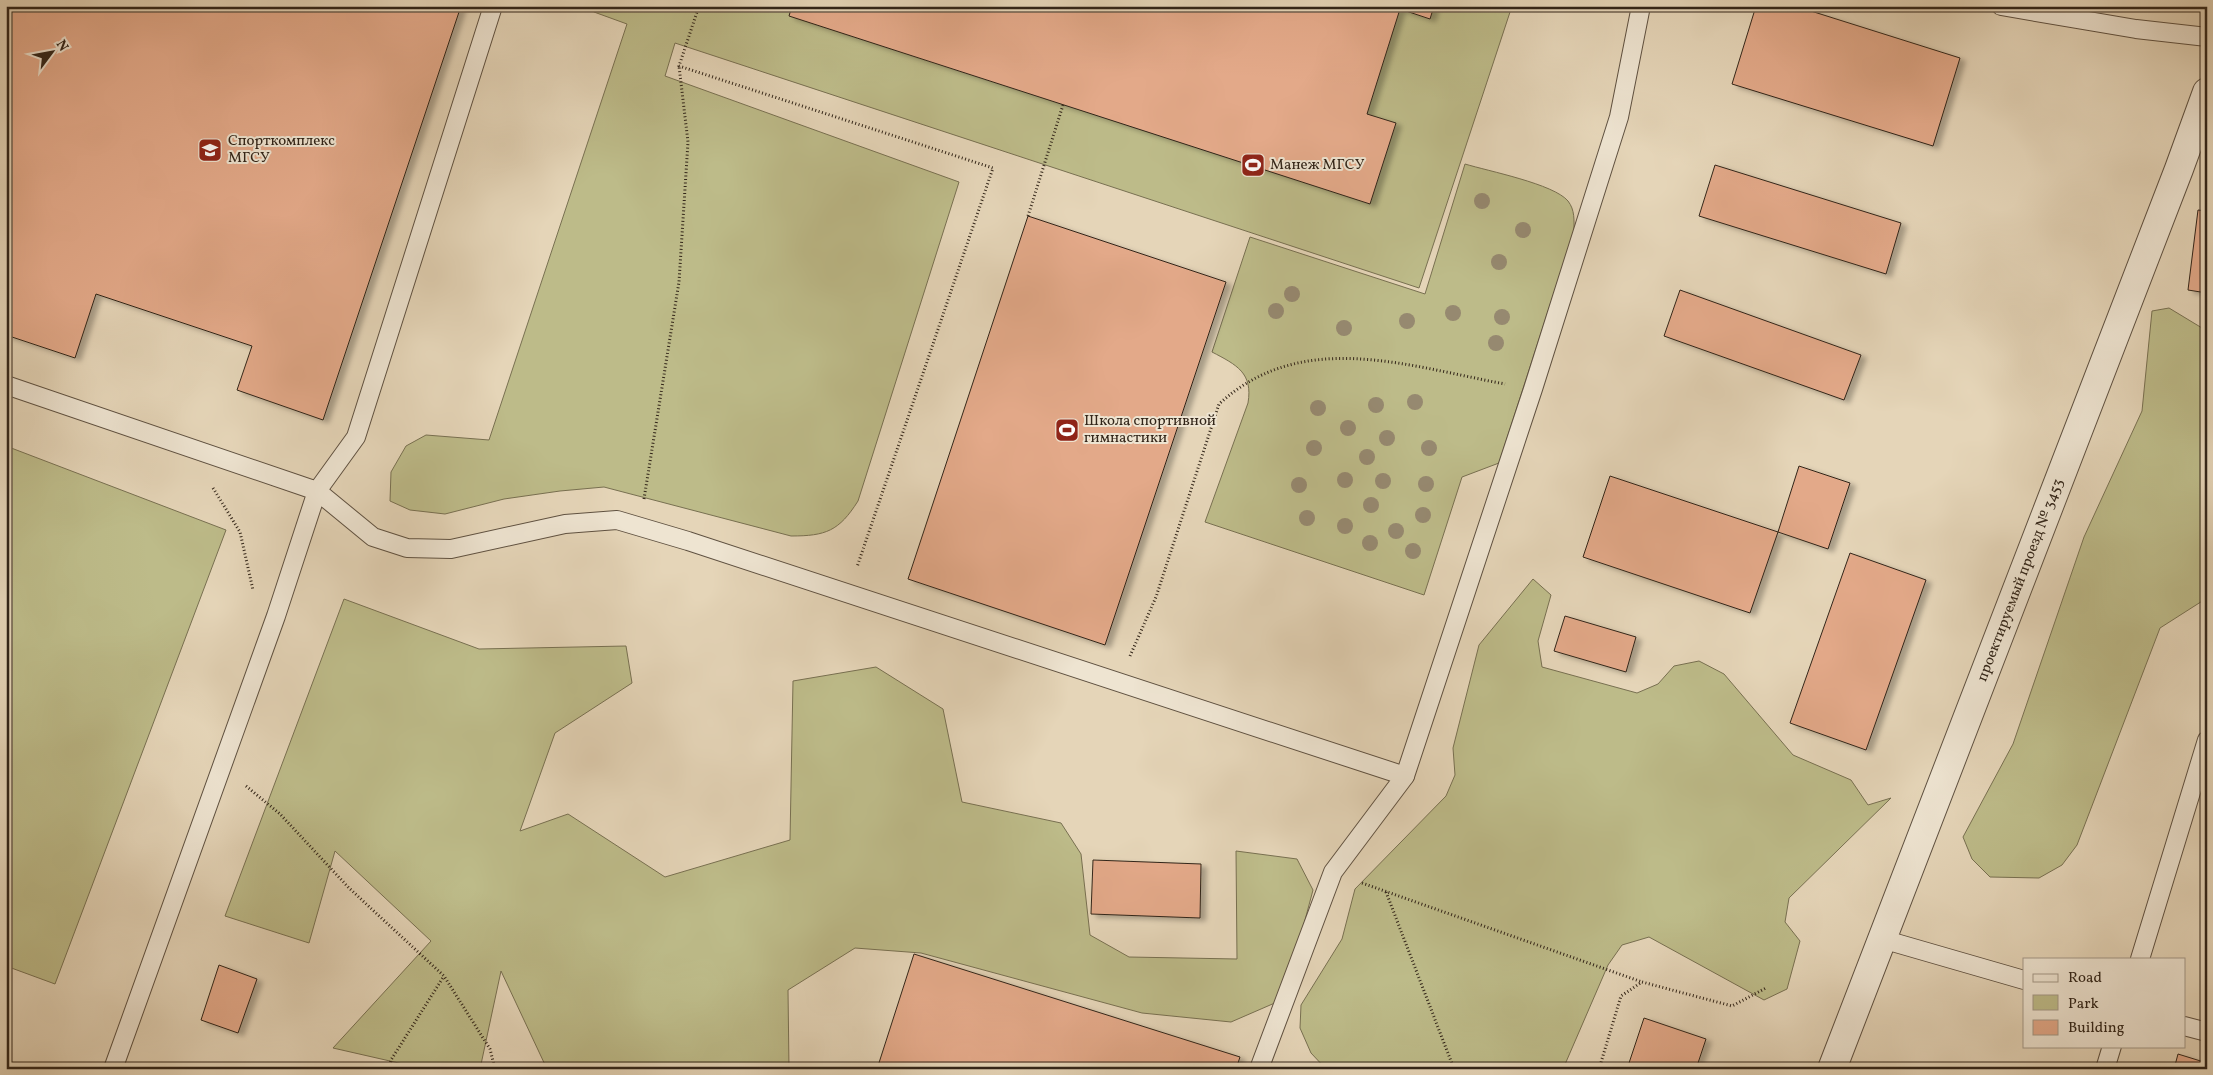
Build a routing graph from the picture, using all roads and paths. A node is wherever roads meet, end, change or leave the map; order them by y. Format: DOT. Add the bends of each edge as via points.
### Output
graph roads {
  1 [pos="494,6"];
  2 [pos="699,6"];
  3 [pos="1641,6"];
  4 [pos="2001,6"];
  5 [pos="2207,37"];
  6 [pos="679,66"];
  7 [pos="2207,92"];
  8 [pos="1063,105"];
  9 [pos="1028,216"];
  10 [pos="6,385"];
  11 [pos="1533,389"];
  12 [pos="177,443"];
  13 [pos="317,491"];
  14 [pos="638,527"];
  15 [pos="848,593"];
  16 [pos="254,597"];
  17 [pos="1119,683"];
  18 [pos="2207,740"];
  19 [pos="222,766"];
  20 [pos="1406,776"];
  21 [pos="1333,872"];
  22 [pos="1386,892"];
  23 [pos="1882,939"];
  24 [pos="2140,958"];
  25 [pos="444,976"];
  26 [pos="2023,980"];
  27 [pos="1642,982"];
  28 [pos="1766,988"];
  29 [pos="2186,1027"];
  30 [pos="2207,1032"];
  31 [pos="2111,1048"];
  32 [pos="113,1069"];
  33 [pos="389,1069"];
  34 [pos="495,1069"];
  35 [pos="1259,1069"];
  36 [pos="1454,1069"];
  37 [pos="1599,1069"];
  38 [pos="1832,1069"];
  39 [pos="2105,1069"];
  1 -- 13 [label="lane" via="356,437"];
  2 -- 6 [label="path"];
  3 -- 11 [label="lane" via="1619,117"];
  4 -- 5 [label="lane" via="2136,29"];
  6 -- 14 [label="path" via="688,142 680,282"];
  6 -- 15 [label="path" via="993,168"];
  7 -- 23 [label="street, проектируемый проезд № 3453"];
  8 -- 9 [label="path"];
  10 -- 12 [label="lane"];
  11 -- 17 [label="path" via="1362,357 1314,359 1282,366 1236,388 1219,404 1156,597"];
  11 -- 20 [label="lane"];
  12 -- 13 [label="lane"];
  12 -- 16 [label="path" via="209,480 240,532"];
  13 -- 14 [label="lane" via="373,537 407,548 451,549 566,524 617,520"];
  13 -- 19 [label="lane"];
  14 -- 15 [label="lane" via="688,540"];
  15 -- 17 [label="lane"];
  17 -- 20 [label="lane"];
  18 -- 24 [label="lane"];
  19 -- 25 [label="path" via="280,814 350,888"];
  19 -- 32 [label="lane"];
  20 -- 21 [label="lane"];
  21 -- 22 [label="path"];
  21 -- 35 [label="lane"];
  22 -- 27 [label="path"];
  22 -- 36 [label="path"];
  23 -- 26 [label="lane"];
  23 -- 38 [label="street, проектируемый проезд № 3453"];
  25 -- 33 [label="path" via="391,1060"];
  25 -- 34 [label="path" via="490,1049"];
  27 -- 28 [label="path" via="1732,1006"];
  27 -- 37 [label="path" via="1621,996"];
  29 -- 30 [label="lane"];
  31 -- 39 [label="lane"];
}
